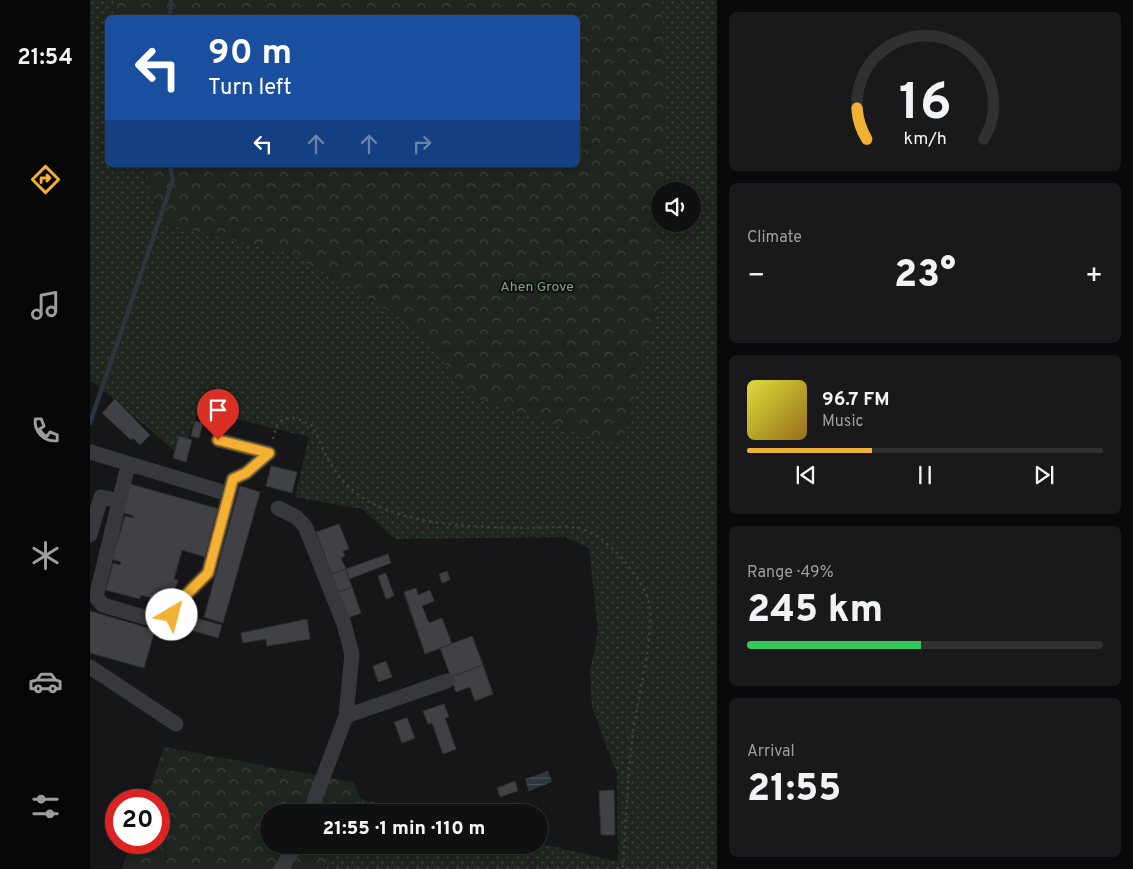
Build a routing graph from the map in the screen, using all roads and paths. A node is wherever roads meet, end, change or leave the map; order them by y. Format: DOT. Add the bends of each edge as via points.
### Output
graph roads {
  1 [pos="218,440"];
  2 [pos="90,452"];
  3 [pos="269,453"];
  4 [pos="128,465"];
  5 [pos="229,494"];
  6 [pos="119,501"];
  7 [pos="278,508"];
  8 [pos="90,535"];
  9 [pos="90,667"];
  10 [pos="448,681"];
  11 [pos="346,716"];
  12 [pos="176,724"];
  13 [pos="313,804"];
  14 [pos="290,854"];
  15 [pos="281,869"];
  16 [pos="623,869"];
  1 -- 3 [label="lane"];
  2 -- 4 [label="lane"];
  3 -- 5 [label="lane" via="246,473 233,479"];
  3 -- 16 [label="path" via="277,425 283,419 296,418 312,426 329,463 355,492 384,508 431,522 509,528 580,528 600,540 632,569 649,602 650,625 632,735"];
  4 -- 5 [label="lane"];
  4 -- 6 [label="lane"];
  5 -- 6 [label="lane" via="208,573 176,605 168,624 98,601 96,592"];
  6 -- 8 [label="lane" via="101,496"];
  7 -- 11 [label="lane" via="305,526 344,624 352,654"];
  9 -- 12 [label="lane"];
  10 -- 11 [label="lane"];
  11 -- 13 [label="lane"];
  14 -- 15 [label="lane"];
}
